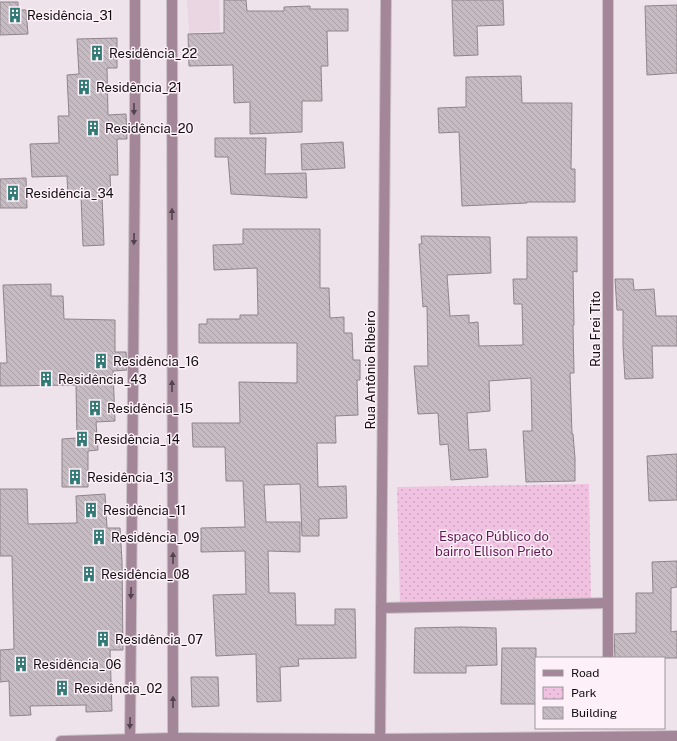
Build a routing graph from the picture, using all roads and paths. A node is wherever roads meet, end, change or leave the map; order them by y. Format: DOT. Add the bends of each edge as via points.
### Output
graph roads {
  1 [pos="135,0"];
  2 [pos="172,0"];
  3 [pos="386,0"];
  4 [pos="608,0"];
  5 [pos="608,603"];
  6 [pos="381,608"];
  7 [pos="608,657"];
  8 [pos="608,735"];
  9 [pos="677,736"];
  10 [pos="130,740"];
  11 [pos="173,740"];
  12 [pos="380,740"];
  13 [pos="61,741"];
  1 -- 10 [label="street, one-way"];
  11 -- 2 [label="street, one-way"];
  3 -- 6 [label="street, Rua Antônio Ribeiro"];
  4 -- 5 [label="street, Rua Frei Tito"];
  5 -- 6 [label="street"];
  5 -- 7 [label="street, Rua Frei Tito"];
  6 -- 12 [label="street, Rua Antônio Ribeiro"];
  8 -- 9 [label="street"];
  8 -- 12 [label="street"];
  10 -- 11 [label="street"];
  10 -- 13 [label="street"];
  11 -- 12 [label="street"];
}
